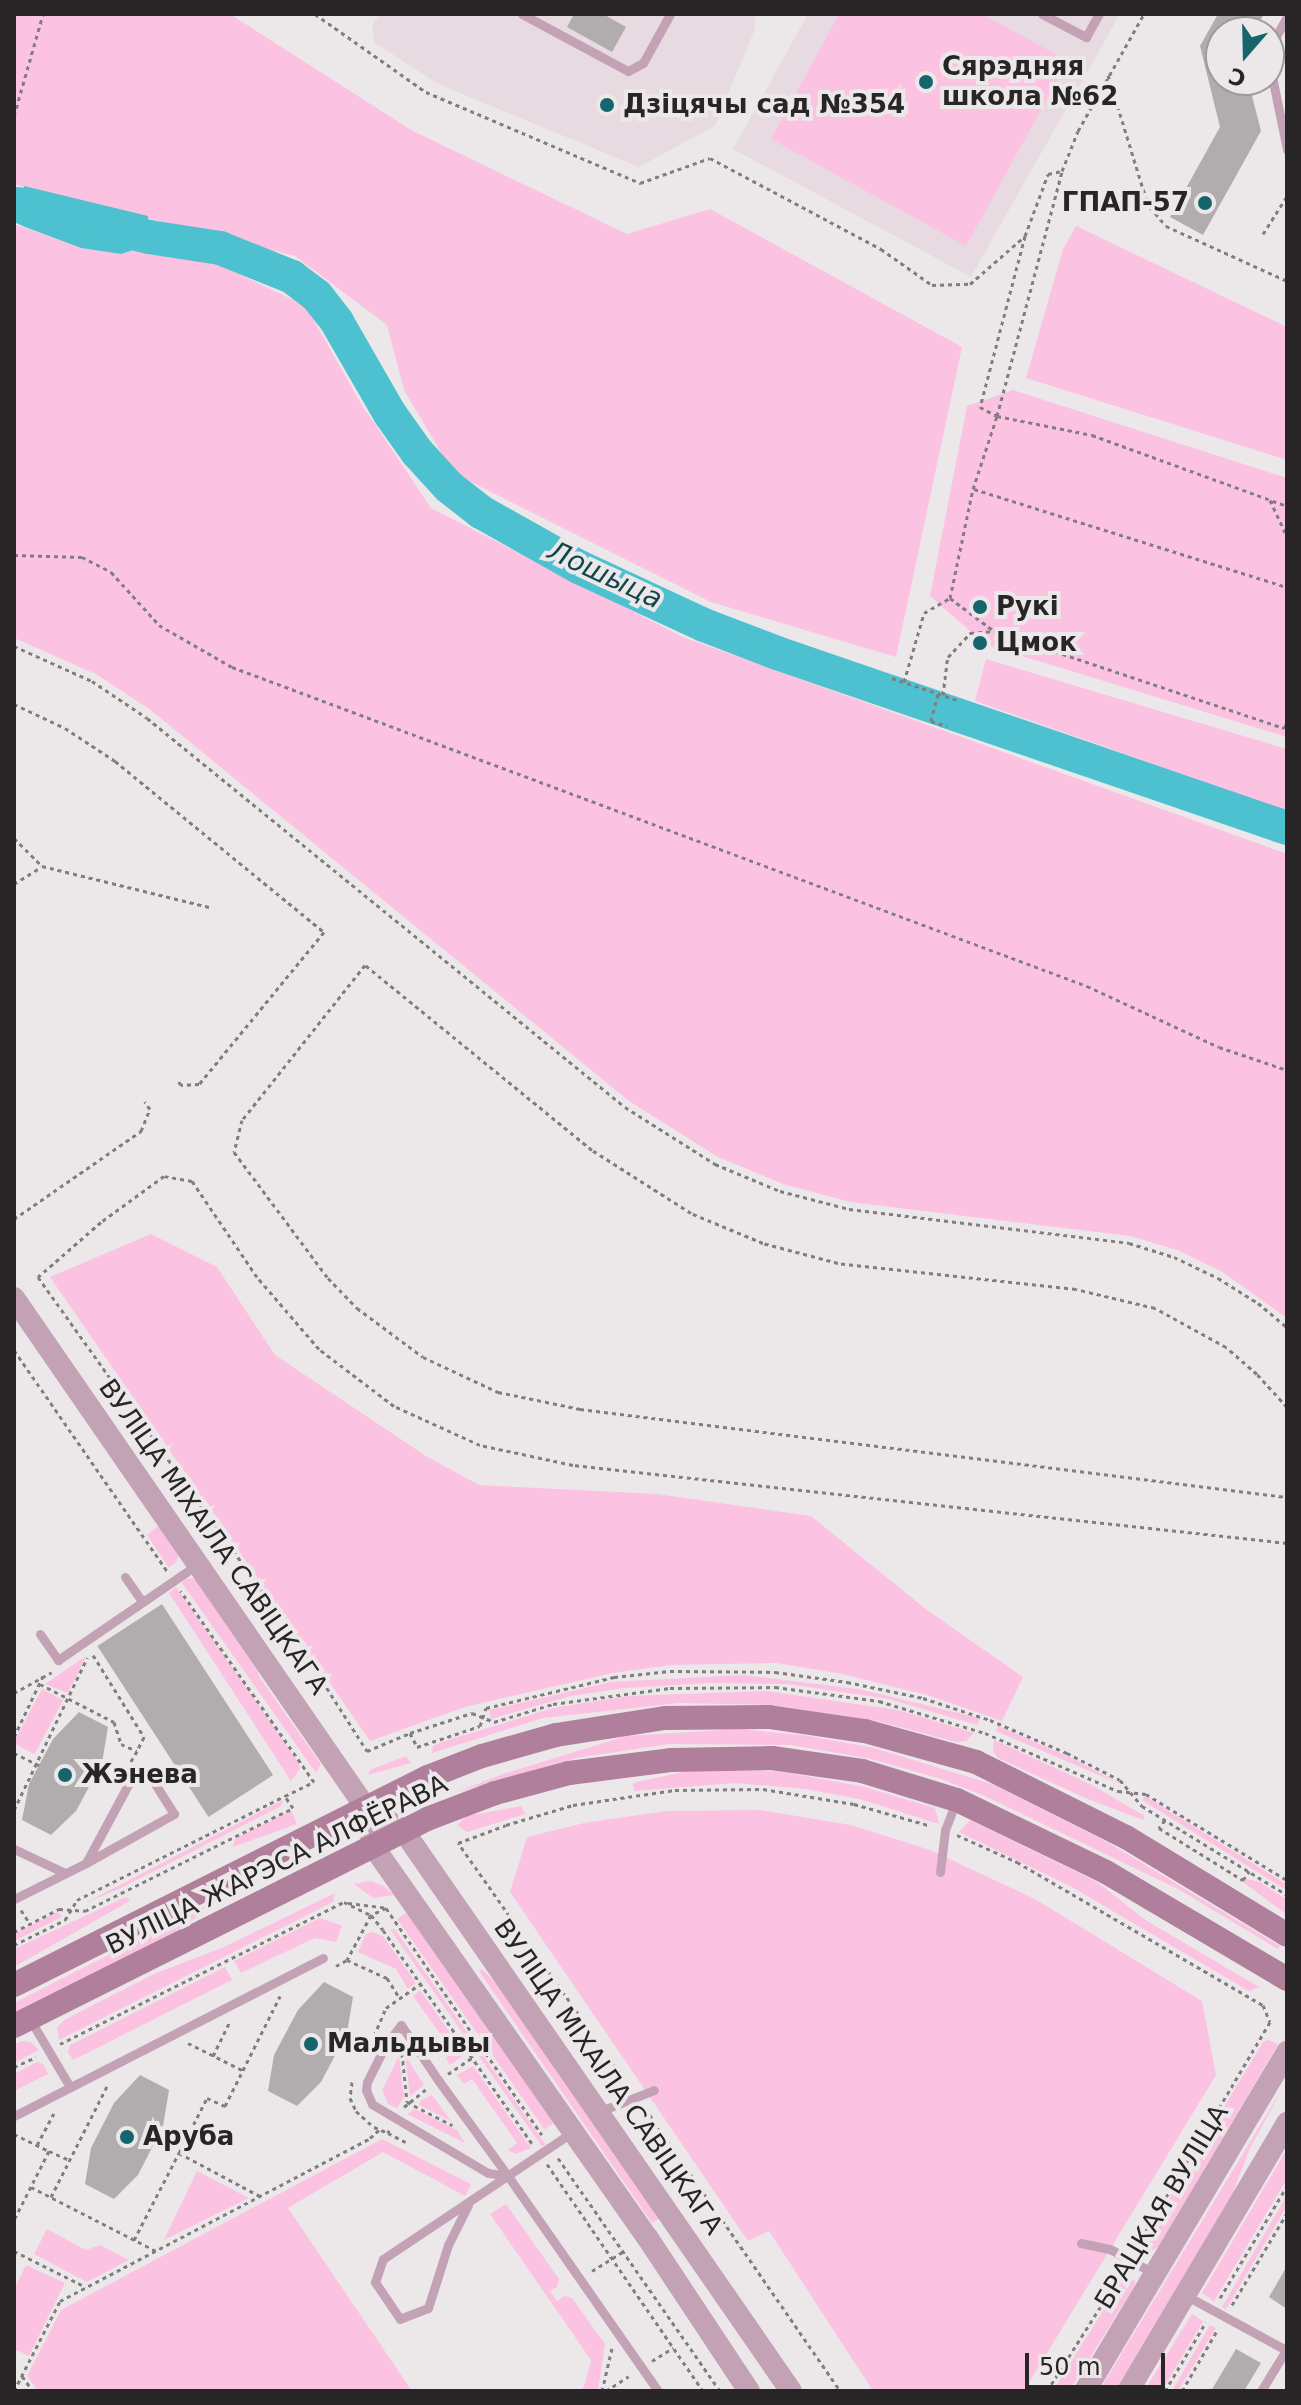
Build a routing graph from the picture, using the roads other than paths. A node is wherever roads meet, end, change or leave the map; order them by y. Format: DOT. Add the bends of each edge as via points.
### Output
graph roads {
  1 [pos="522,14"];
  2 [pos="670,14"];
  3 [pos="1042,14"];
  4 [pos="1099,14"];
  5 [pos="1276,96"];
  6 [pos="1287,150"];
  7 [pos="14,1298"];
  8 [pos="198,1564"];
  9 [pos="125,1577"];
  10 [pos="142,1601"];
  11 [pos="40,1634"];
  12 [pos="957,1800"];
  13 [pos="366,1808"];
  14 [pos="403,1830"];
  15 [pos="373,1846"];
  16 [pos="14,1849"];
  17 [pos="86,1863"];
  18 [pos="940,1872"];
  19 [pos="65,1873"];
  20 [pos="14,1899"];
  21 [pos="1287,1935"];
  22 [pos="323,1958"];
  23 [pos="1287,1979"];
  24 [pos="14,1985"];
  25 [pos="21,2022"];
  26 [pos="1287,2052"];
  27 [pos="70,2087"];
  28 [pos="654,2090"];
  29 [pos="598,2112"];
  30 [pos="14,2116"];
  31 [pos="1287,2123"];
  32 [pos="573,2132"];
  33 [pos="508,2176"];
  34 [pos="468,2205"];
  35 [pos="1081,2243"];
  36 [pos="1155,2274"];
  37 [pos="1185,2295"];
  38 [pos="1287,2349"];
  39 [pos="658,2391"];
  40 [pos="749,2391"];
  41 [pos="791,2391"];
  42 [pos="1085,2391"];
  43 [pos="1128,2391"];
  44 [pos="1261,2391"];
  1 -- 2 [label="lane" via="628,71 643,63"];
  3 -- 4 [label="lane" via="1086,37"];
  5 -- 6 [label="lane"];
  7 -- 8 [label="street, ВУЛІЦА МІХАІЛА САВІЦКАГА"];
  8 -- 10 [label="lane"];
  8 -- 13 [label="street, ВУЛІЦА МІХАІЛА САВІЦКАГА"];
  9 -- 10 [label="lane"];
  10 -- 11 [label="lane" via="58,1660"];
  12 -- 14 [label="main road, ВУЛІЦА ЖАРЭСА АЛФЁРАВА" via="862,1771 772,1758 672,1760 569,1773 495,1793"];
  12 -- 18 [label="lane" via="945,1830"];
  12 -- 23 [label="main road, ВУЛІЦА ЖАРЭСА АЛФЁРАВА" via="1106,1872"];
  13 -- 14 [label="street, ВУЛІЦА МІХАІЛА САВІЦКАГА"];
  13 -- 15 [label="street, ВУЛІЦА МІХАІЛА САВІЦКАГА"];
  13 -- 21 [label="main road, ВУЛІЦА ЖАРЭСА АЛФЁРАВА" via="482,1756 556,1735 665,1718 782,1719 865,1731 976,1762 1126,1837"];
  13 -- 24 [label="main road, ВУЛІЦА ЖАРЭСА АЛФЁРАВА"];
  14 -- 15 [label="main road, ВУЛІЦА ЖАРЭСА АЛФЁРАВА"];
  14 -- 29 [label="street, ВУЛІЦА МІХАІЛА САВІЦКАГА"];
  15 -- 25 [label="main road, ВУЛІЦА ЖАРЭСА АЛФЁРАВА"];
  15 -- 32 [label="street, ВУЛІЦА МІХАІЛА САВІЦКАГА"];
  16 -- 19 [label="lane"];
  17 -- 17 [label="lane" via="129,1783 140,1775 152,1779 174,1814"];
  17 -- 19 [label="lane"];
  19 -- 20 [label="lane"];
  22 -- 27 [label="lane"];
  25 -- 27 [label="lane" via="50,2049"];
  26 -- 36 [label="street, БРАЦКАЯ ВУЛІЦА"];
  27 -- 30 [label="lane"];
  28 -- 29 [label="lane"];
  29 -- 41 [label="street, ВУЛІЦА МІХАІЛА САВІЦКАГА"];
  31 -- 37 [label="street"];
  32 -- 33 [label="lane"];
  32 -- 40 [label="street, ВУЛІЦА МІХАІЛА САВІЦКАГА"];
  33 -- 33 [label="lane" via="438,2080 401,2025 385,2046 366,2090 377,2110 488,2173"];
  33 -- 34 [label="lane"];
  33 -- 39 [label="lane"];
  34 -- 34 [label="lane" via="383,2259 375,2282 400,2319 428,2308 448,2245"];
  35 -- 36 [label="lane" via="1110,2249"];
  36 -- 42 [label="street, БРАЦКАЯ ВУЛІЦА"];
  37 -- 38 [label="lane"];
  37 -- 43 [label="street"];
  38 -- 44 [label="lane"];
}
